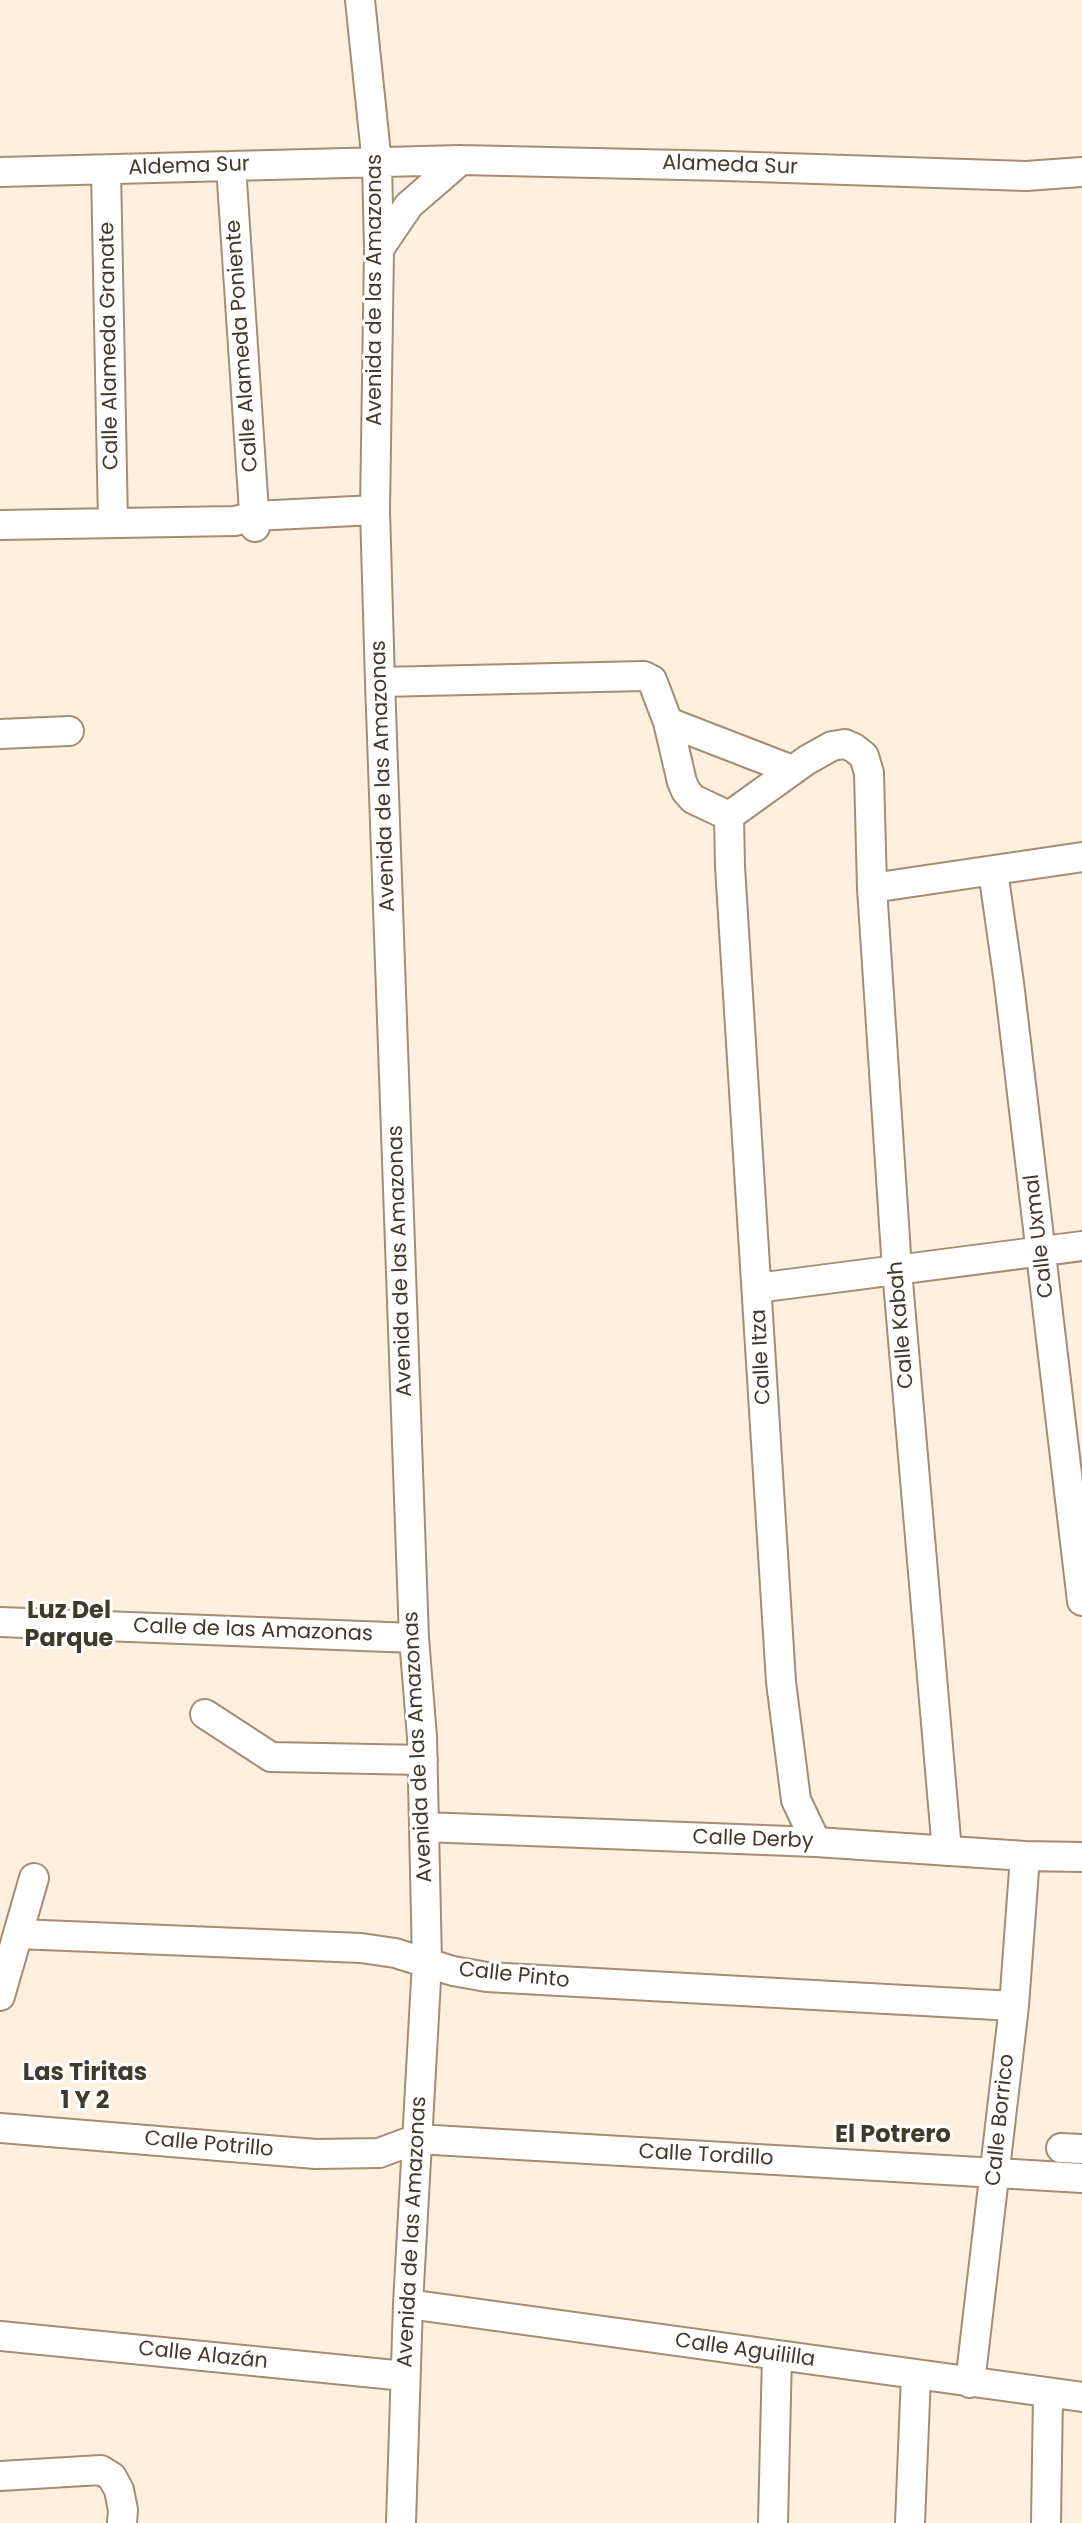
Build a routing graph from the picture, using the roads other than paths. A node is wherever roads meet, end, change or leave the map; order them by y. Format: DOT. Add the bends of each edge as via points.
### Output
graph roads {
  1 [pos="360,0"];
  2 [pos="460,160"];
  3 [pos="377,164"];
  4 [pos="231,166"];
  5 [pos="106,170"];
  6 [pos="0,172"];
  7 [pos="1082,172"];
  8 [pos="379,249"];
  9 [pos="376,520"];
  10 [pos="248,521"];
  11 [pos="113,523"];
  12 [pos="0,525"];
  13 [pos="380,682"];
  14 [pos="668,722"];
  15 [pos="69,731"];
  16 [pos="0,734"];
  17 [pos="792,770"];
  18 [pos="729,816"];
  19 [pos="1082,857"];
  20 [pos="993,871"];
  21 [pos="872,888"];
  22 [pos="1082,1246"];
  23 [pos="1041,1250"];
  24 [pos="897,1269"];
  25 [pos="757,1288"];
  26 [pos="1082,1601"];
  27 [pos="0,1622"];
  28 [pos="414,1638"];
  29 [pos="205,1714"];
  30 [pos="423,1760"];
  31 [pos="424,1827"];
  32 [pos="816,1842"];
  33 [pos="947,1851"];
  34 [pos="1025,1856"];
  35 [pos="1082,1857"];
  36 [pos="34,1878"];
  37 [pos="18,1934"];
  38 [pos="427,1962"];
  39 [pos="0,1994"];
  40 [pos="1014,2006"];
  41 [pos="0,2128"];
  42 [pos="417,2139"];
  43 [pos="995,2174"];
  44 [pos="1082,2178"];
  45 [pos="408,2304"];
  46 [pos="0,2336"];
  47 [pos="777,2355"];
  48 [pos="916,2375"];
  49 [pos="405,2376"];
  50 [pos="970,2383"];
  51 [pos="1048,2394"];
  52 [pos="1082,2397"];
  53 [pos="0,2476"];
  54 [pos="122,2523"];
  55 [pos="401,2523"];
  56 [pos="773,2523"];
  57 [pos="910,2523"];
  58 [pos="1046,2523"];
  1 -- 3 [label="street, Avenida de las Amazonas"];
  2 -- 3 [label="street, Alameda Sur"];
  2 -- 7 [label="street, Alameda Sur" via="1026,176"];
  2 -- 8 [label="street" via="409,205"];
  3 -- 4 [label="street, Aldema Sur"];
  3 -- 8 [label="street, Avenida de las Amazonas"];
  4 -- 5 [label="street, Aldema Sur"];
  4 -- 10 [label="street, Calle Alameda Poniente"];
  5 -- 6 [label="street, Aldema Sur"];
  5 -- 11 [label="street, Calle Alameda Granate"];
  8 -- 9 [label="street, Avenida de las Amazonas"];
  9 -- 10 [label="street"];
  9 -- 13 [label="street, Avenida de las Amazonas"];
  10 -- 11 [label="street"];
  11 -- 12 [label="street"];
  13 -- 14 [label="street" via="644,675 652,680"];
  13 -- 28 [label="street, Avenida de las Amazonas"];
  14 -- 17 [label="street"];
  14 -- 18 [label="street" via="687,791 693,799"];
  15 -- 16 [label="street"];
  17 -- 18 [label="street"];
  17 -- 21 [label="street, Calle Kabah" via="832,746 844,744 864,756 872,799"];
  18 -- 25 [label="street, Calle Itza"];
  19 -- 20 [label="street"];
  20 -- 21 [label="street"];
  20 -- 23 [label="street, Calle Uxmal"];
  21 -- 24 [label="street, Calle Kabah"];
  22 -- 23 [label="street"];
  23 -- 24 [label="street"];
  23 -- 26 [label="street, Calle Uxmal"];
  24 -- 25 [label="street"];
  24 -- 33 [label="street, Calle Kabah"];
  25 -- 32 [label="street, Calle Itza" via="781,1682 796,1800"];
  27 -- 28 [label="street, Calle de las Amazonas"];
  28 -- 30 [label="street, Avenida de las Amazonas"];
  29 -- 30 [label="street" via="271,1757"];
  30 -- 31 [label="street, Avenida de las Amazonas"];
  31 -- 32 [label="street, Calle Derby"];
  31 -- 38 [label="street, Avenida de las Amazonas"];
  32 -- 33 [label="street, Calle Derby"];
  33 -- 34 [label="street, Calle Derby"];
  34 -- 35 [label="street, Calle Derby"];
  34 -- 40 [label="street, Calle Borrico"];
  36 -- 37 [label="street"];
  37 -- 38 [label="street, Calle Pinto" via="361,1948"];
  37 -- 39 [label="street"];
  38 -- 40 [label="street, Calle Pinto" via="487,1977"];
  38 -- 42 [label="street, Avenida de las Amazonas"];
  40 -- 43 [label="street, Calle Borrico"];
  41 -- 42 [label="street, Calle Potrillo" via="316,2154 379,2153"];
  42 -- 43 [label="street, Calle Tordillo"];
  42 -- 45 [label="street, Avenida de las Amazonas"];
  43 -- 44 [label="street, Calle Tordillo"];
  43 -- 50 [label="street, Calle Borrico"];
  45 -- 47 [label="street, Calle Aguililla"];
  45 -- 49 [label="street, Avenida de las Amazonas"];
  46 -- 49 [label="street, Calle Alazán"];
  47 -- 48 [label="street, Calle Aguililla"];
  47 -- 56 [label="street"];
  48 -- 50 [label="street, Calle Aguililla"];
  48 -- 57 [label="street"];
  49 -- 55 [label="street, Avenida de las Amazonas"];
  50 -- 51 [label="street, Calle Aguililla"];
  51 -- 52 [label="street, Calle Aguililla"];
  51 -- 58 [label="street"];
  53 -- 54 [label="street" via="101,2469 112,2477 119,2490"];
}
